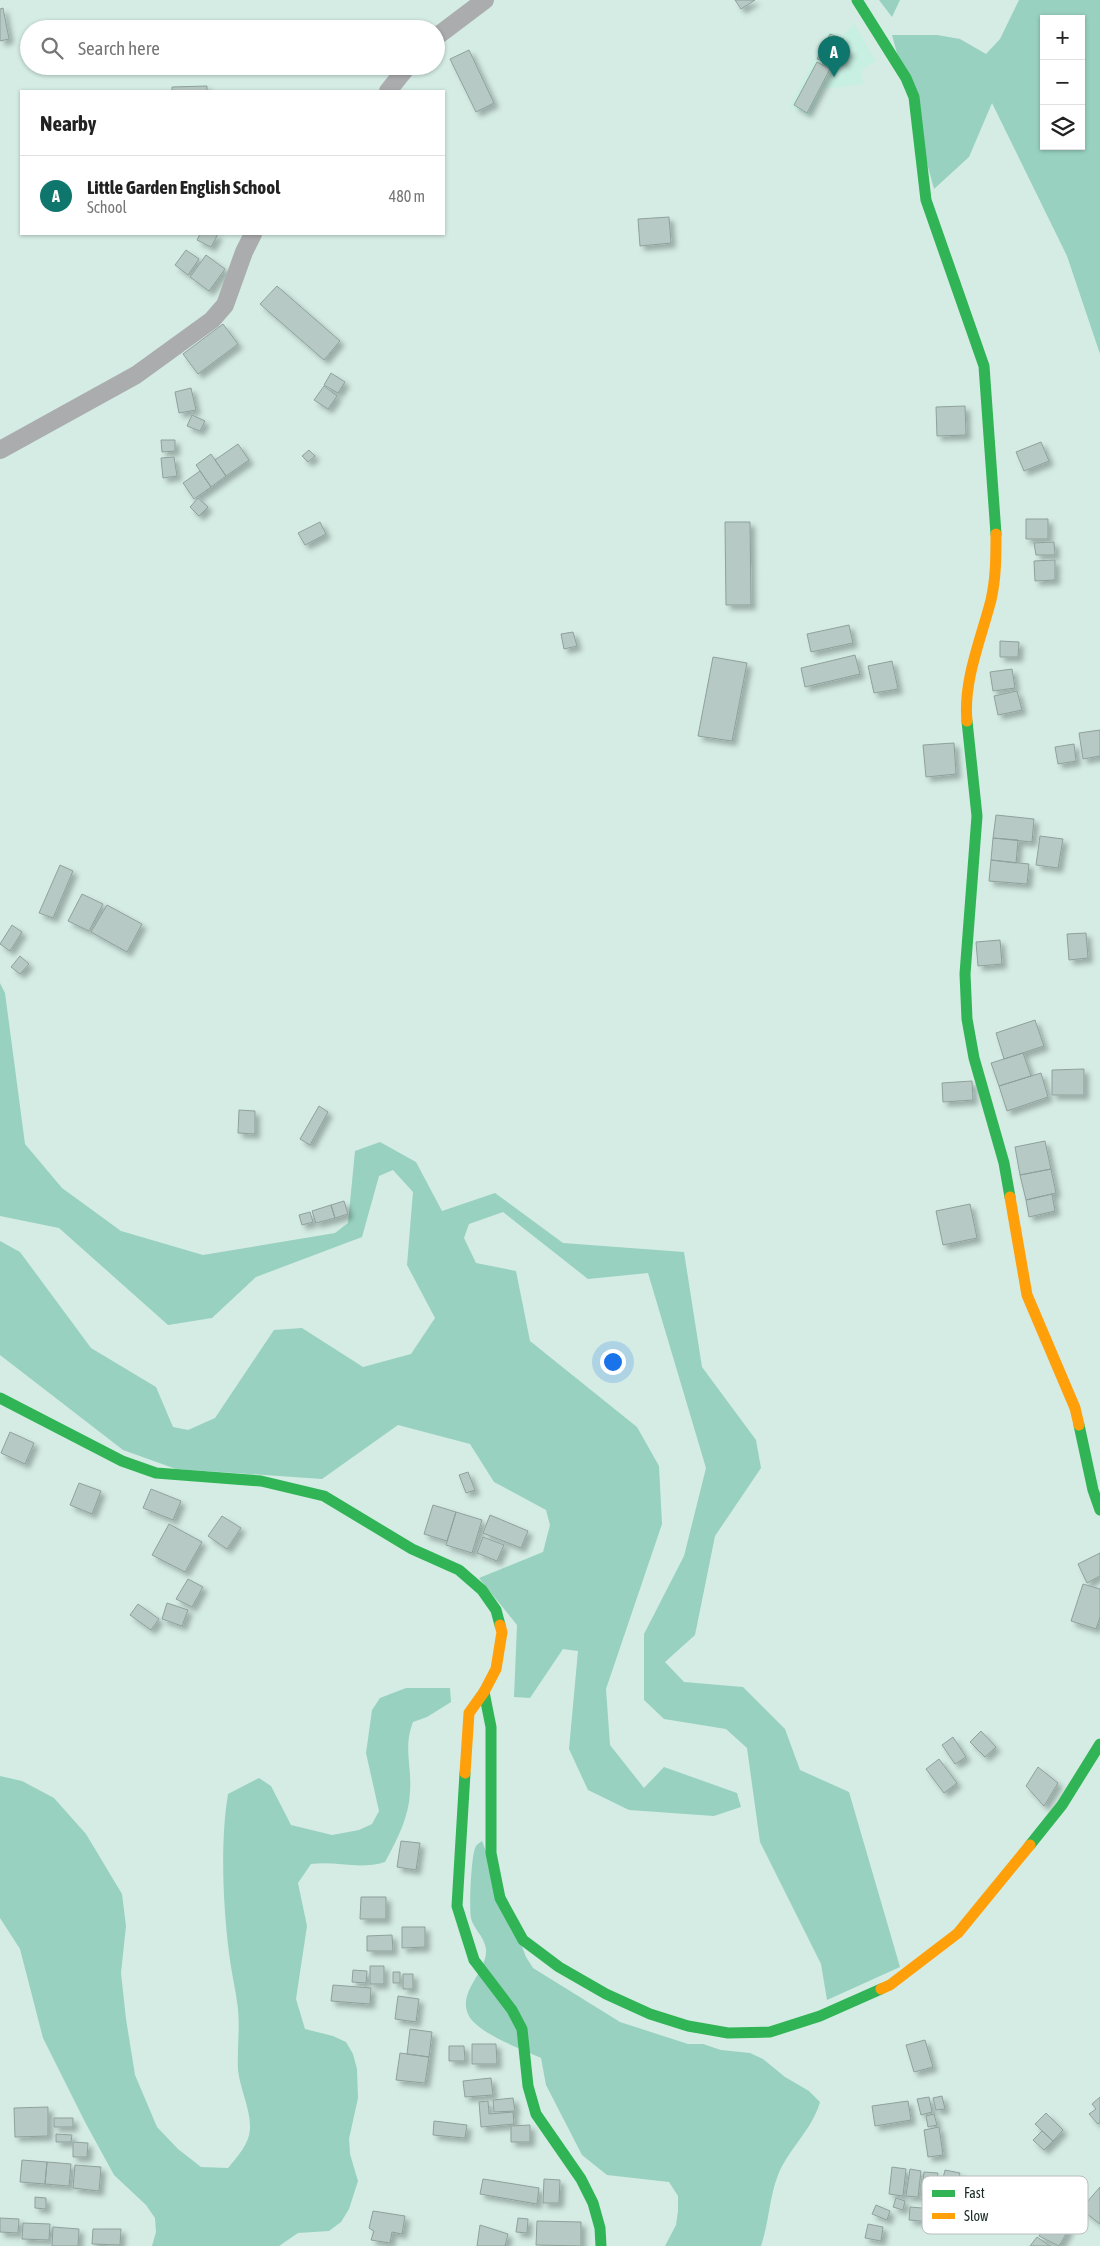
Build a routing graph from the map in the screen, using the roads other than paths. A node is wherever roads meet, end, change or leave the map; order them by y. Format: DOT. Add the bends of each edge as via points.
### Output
graph roads {
  1 [pos="485,0"];
  2 [pos="857,0"];
  3 [pos="445,30"];
  4 [pos="401,75"];
  5 [pos="389,90"];
  6 [pos="252,235"];
  7 [pos="0,450"];
  8 [pos="0,1398"];
  9 [pos="1100,1510"];
  10 [pos="484,1692"];
  11 [pos="1100,1744"];
  12 [pos="602,2246"];
  1 -- 3 [label="street"];
  2 -- 9 [label="street" via="906,78 914,97 926,200 984,366 996,524 996,570 970,673 966,712 978,816 965,974 967,1019 974,1058 1004,1163 1027,1295 1075,1408"];
  4 -- 5 [label="street"];
  6 -- 7 [label="street" via="225,305 212,320 136,375"];
  8 -- 10 [label="street" via="122,1461 156,1473 261,1481 324,1496 412,1549 458,1570 482,1590 496,1610 502,1632 496,1668"];
  10 -- 11 [label="street" via="491,1727 491,1853 500,1898 522,1940 559,1967 650,2014 688,2026 728,2032 770,2032 820,2016 890,1985 928,1958 958,1933 1062,1805"];
  10 -- 12 [label="street" via="469,1713 458,1906 474,1960 512,2010 522,2029 528,2086 536,2114 581,2179 593,2203"];
}
